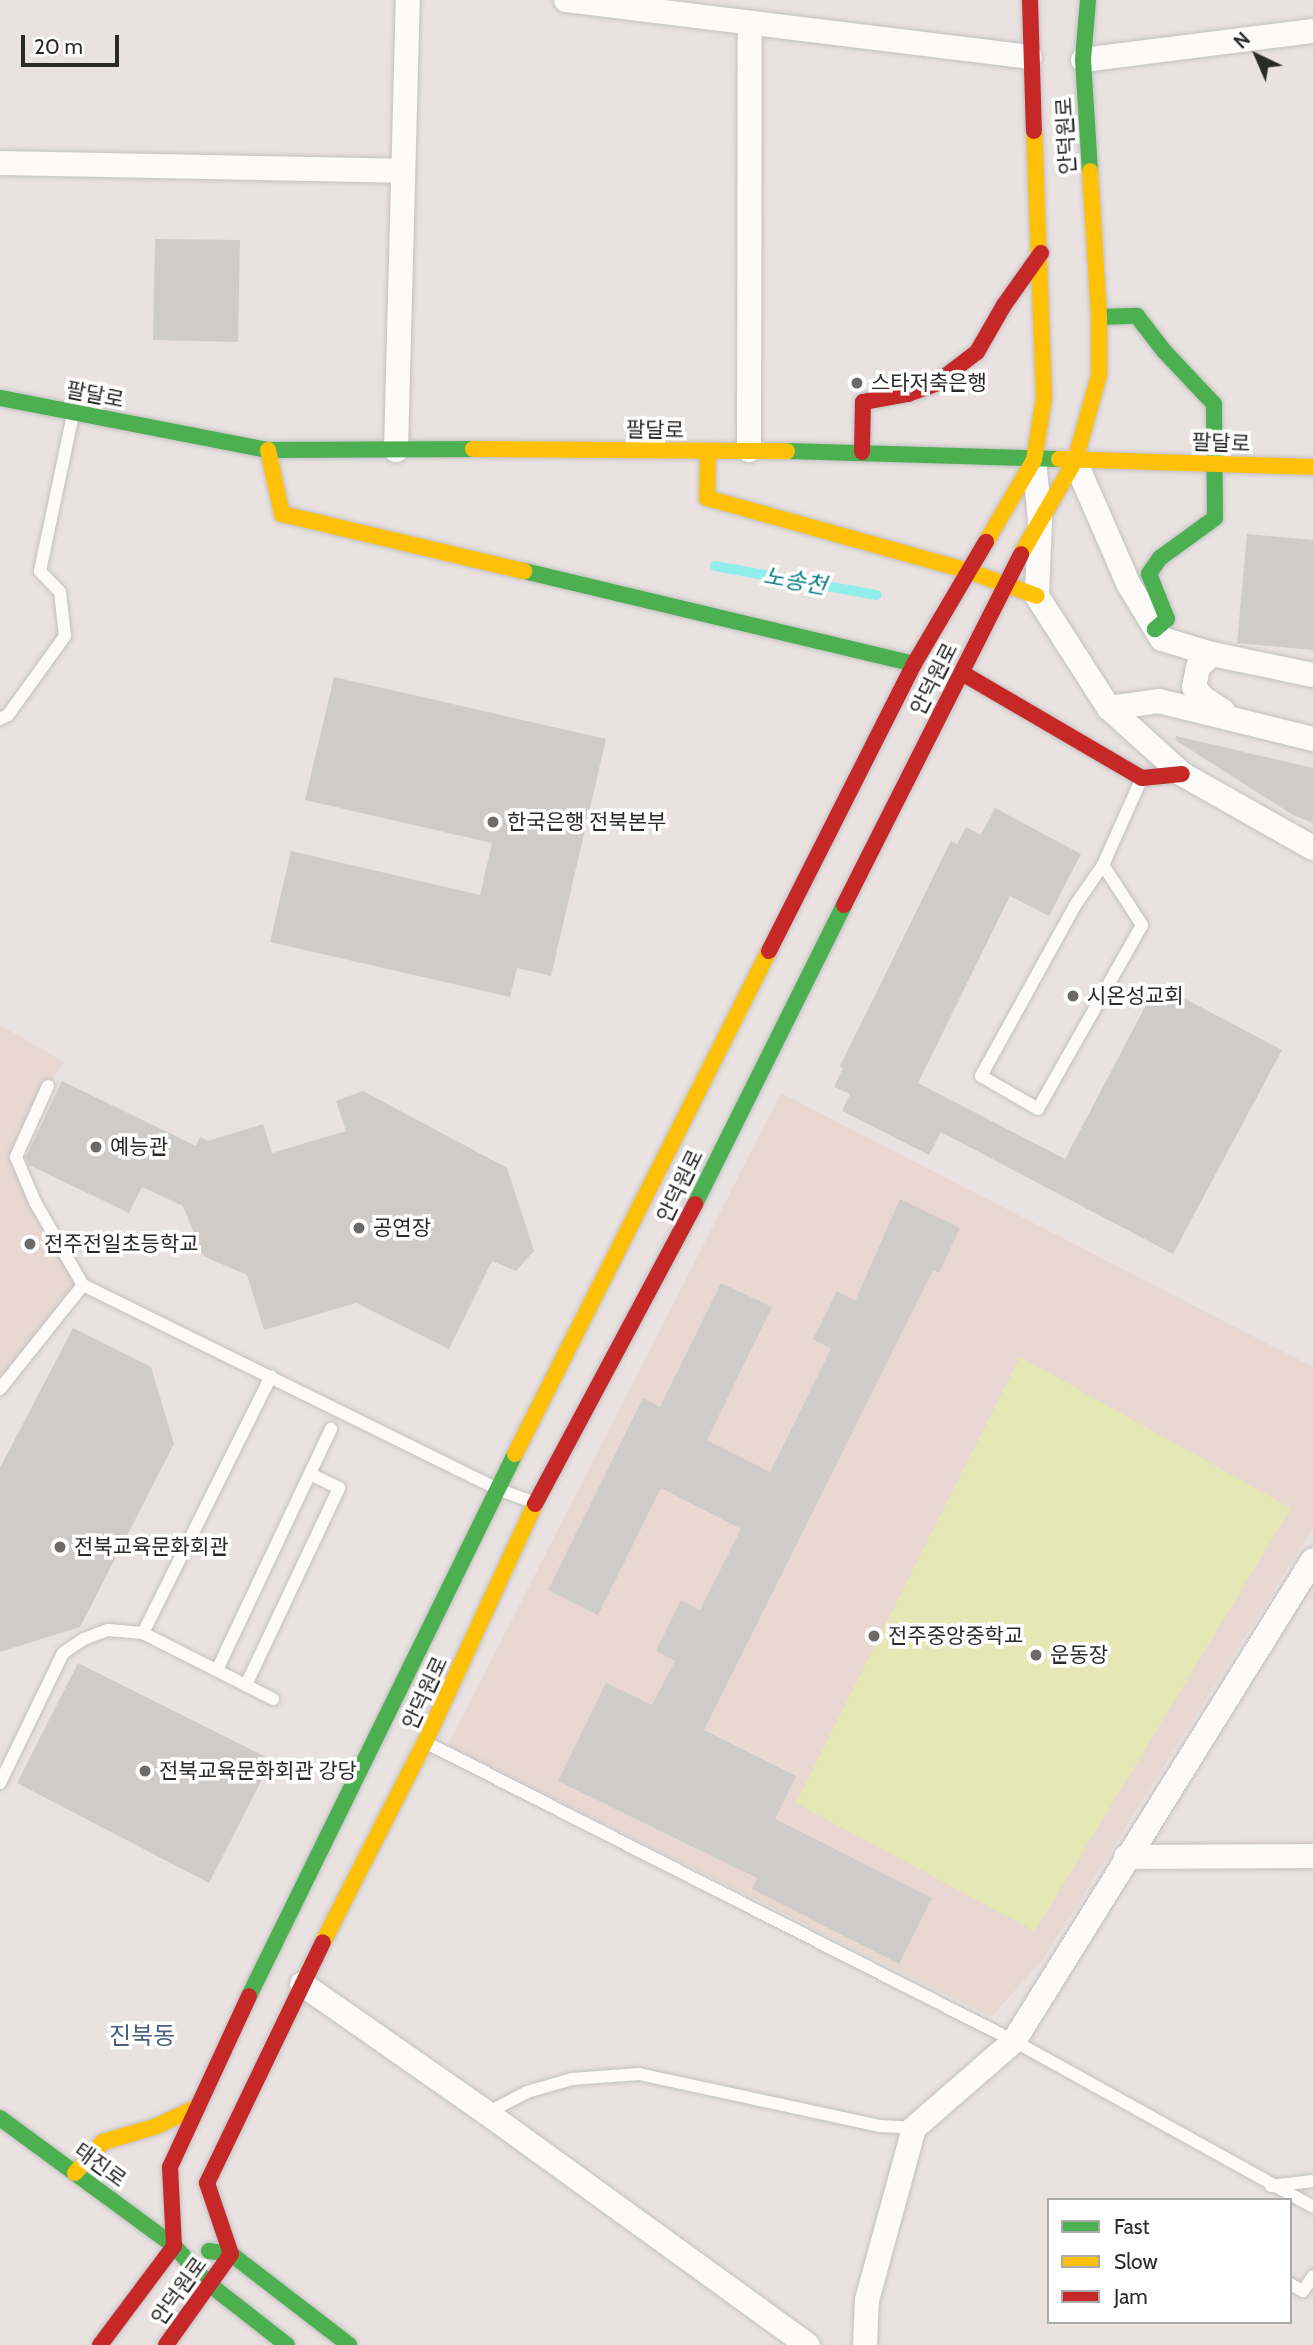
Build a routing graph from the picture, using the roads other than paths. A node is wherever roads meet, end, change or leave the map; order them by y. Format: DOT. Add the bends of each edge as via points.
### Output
graph roads {
  1 [pos="408,0"];
  2 [pos="566,0"];
  3 [pos="1030,1"];
  4 [pos="1090,5"];
  5 [pos="750,23"];
  6 [pos="1313,31"];
  7 [pos="1030,57"];
  8 [pos="1083,60"];
  9 [pos="0,163"];
  10 [pos="401,171"];
  11 [pos="1041,253"];
  12 [pos="1099,317"];
  13 [pos="0,398"];
  14 [pos="73,413"];
  15 [pos="268,450"];
  16 [pos="396,450"];
  17 [pos="749,450"];
  18 [pos="862,452"];
  19 [pos="708,453"];
  20 [pos="1034,460"];
  21 [pos="1075,461"];
  22 [pos="1216,464"];
  23 [pos="1313,467"];
  24 [pos="1040,520"];
  25 [pos="968,571"];
  26 [pos="1005,583"];
  27 [pos="1037,596"];
  28 [pos="1155,629"];
  29 [pos="1212,654"];
  30 [pos="914,664"];
  31 [pos="962,673"];
  32 [pos="1313,674"];
  33 [pos="1109,708"];
  34 [pos="0,719"];
  35 [pos="1236,719"];
  36 [pos="1313,738"];
  37 [pos="1182,774"];
  38 [pos="1142,778"];
  39 [pos="1313,848"];
  40 [pos="1102,865"];
  41 [pos="48,1086"];
  42 [pos="83,1285"];
  43 [pos="271,1376"];
  44 [pos="0,1389"];
  45 [pos="331,1429"];
  46 [pos="310,1474"];
  47 [pos="498,1489"];
  48 [pos="536,1503"];
  49 [pos="1313,1560"];
  50 [pos="143,1633"];
  51 [pos="217,1670"];
  52 [pos="246,1685"];
  53 [pos="272,1699"];
  54 [pos="425,1742"];
  55 [pos="0,1783"];
  56 [pos="1313,1856"];
  57 [pos="1126,1857"];
  58 [pos="302,1984"];
  59 [pos="1014,2041"];
  60 [pos="197,2107"];
  61 [pos="487,2113"];
  62 [pos="0,2118"];
  63 [pos="914,2128"];
  64 [pos="75,2173"];
  65 [pos="1313,2181"];
  66 [pos="1271,2186"];
  67 [pos="1313,2207"];
  68 [pos="174,2246"];
  69 [pos="231,2254"];
  70 [pos="1313,2276"];
  71 [pos="209,2284"];
  72 [pos="1292,2285"];
  73 [pos="100,2345"];
  74 [pos="166,2345"];
  75 [pos="287,2345"];
  76 [pos="349,2345"];
  77 [pos="808,2345"];
  78 [pos="865,2345"];
  1 -- 10 [label="street"];
  2 -- 5 [label="street"];
  3 -- 7 [label="street"];
  4 -- 8 [label="street, 안덕원로"];
  5 -- 7 [label="street"];
  5 -- 17 [label="street"];
  6 -- 8 [label="street"];
  7 -- 11 [label="street"];
  8 -- 12 [label="street, 안덕원로"];
  9 -- 10 [label="street"];
  10 -- 16 [label="street"];
  11 -- 18 [label="street" via="976,352 935,384 863,402"];
  11 -- 20 [label="street" via="1044,398"];
  12 -- 21 [label="street, 안덕원로" via="1099,375"];
  12 -- 22 [label="street" via="1137,316 1214,404"];
  13 -- 14 [label="street, 팔달로"];
  14 -- 15 [label="street, 팔달로"];
  14 -- 34 [label="lane" via="40,571 60,592 65,636 8,715"];
  15 -- 16 [label="street, 팔달로"];
  15 -- 30 [label="street" via="282,514"];
  16 -- 19 [label="street, 팔달로"];
  17 -- 18 [label="street, 팔달로"];
  17 -- 19 [label="street, 팔달로"];
  18 -- 20 [label="street, 팔달로"];
  19 -- 25 [label="street" via="707,498"];
  20 -- 21 [label="street, 팔달로"];
  20 -- 24 [label="street"];
  20 -- 25 [label="street, 안덕원로"];
  21 -- 22 [label="street, 팔달로"];
  21 -- 24 [label="street, 안덕원로"];
  21 -- 28 [label="street" via="1129,585"];
  22 -- 23 [label="street, 팔달로"];
  22 -- 28 [label="street" via="1215,518 1160,558 1149,574 1167,619"];
  24 -- 26 [label="street, 안덕원로"];
  24 -- 27 [label="street"];
  25 -- 26 [label="street"];
  25 -- 30 [label="street, 안덕원로"];
  26 -- 27 [label="street"];
  26 -- 31 [label="street, 안덕원로"];
  27 -- 33 [label="street"];
  28 -- 29 [label="street" via="1162,639"];
  29 -- 32 [label="street"];
  29 -- 35 [label="street" via="1198,667 1194,687"];
  30 -- 47 [label="street, 안덕원로"];
  31 -- 38 [label="street"];
  31 -- 48 [label="street, 안덕원로" via="886,816 656,1283"];
  33 -- 35 [label="street" via="1159,701"];
  33 -- 37 [label="street"];
  35 -- 36 [label="street"];
  37 -- 38 [label="street"];
  37 -- 39 [label="street"];
  38 -- 40 [label="lane"];
  40 -- 40 [label="lane" via="981,1076 1038,1109 1142,925"];
  41 -- 42 [label="lane" via="16,1157 35,1202"];
  42 -- 43 [label="lane"];
  42 -- 44 [label="lane"];
  43 -- 47 [label="lane"];
  43 -- 50 [label="lane"];
  45 -- 46 [label="lane"];
  46 -- 51 [label="lane"];
  46 -- 52 [label="lane" via="339,1488"];
  47 -- 48 [label="lane"];
  47 -- 60 [label="street, 안덕원로"];
  48 -- 54 [label="street, 안덕원로"];
  49 -- 57 [label="street"];
  50 -- 51 [label="lane"];
  50 -- 55 [label="lane" via="108,1630 63,1653"];
  51 -- 52 [label="lane"];
  52 -- 53 [label="lane"];
  54 -- 58 [label="street, 안덕원로"];
  54 -- 59 [label="lane"];
  56 -- 57 [label="street"];
  57 -- 59 [label="street"];
  58 -- 61 [label="street"];
  58 -- 69 [label="street, 안덕원로" via="207,2183"];
  59 -- 63 [label="street"];
  59 -- 66 [label="lane"];
  60 -- 64 [label="street" via="157,2126 103,2142"];
  60 -- 68 [label="street, 안덕원로" via="170,2167"];
  61 -- 63 [label="lane" via="527,2092 572,2079 639,2074 880,2126"];
  61 -- 77 [label="street"];
  62 -- 64 [label="street, 태진로"];
  63 -- 78 [label="street" via="867,2300"];
  64 -- 68 [label="street, 태진로"];
  65 -- 66 [label="lane"];
  66 -- 67 [label="lane"];
  68 -- 69 [label="street, 태진로"];
  68 -- 71 [label="street, 태진로"];
  68 -- 73 [label="street, 안덕원로"];
  69 -- 71 [label="street, 안덕원로"];
  69 -- 76 [label="street, 태진로"];
  70 -- 72 [label="lane" via="1303,2291"];
  71 -- 74 [label="street, 안덕원로"];
  71 -- 75 [label="street, 태진로"];
}
